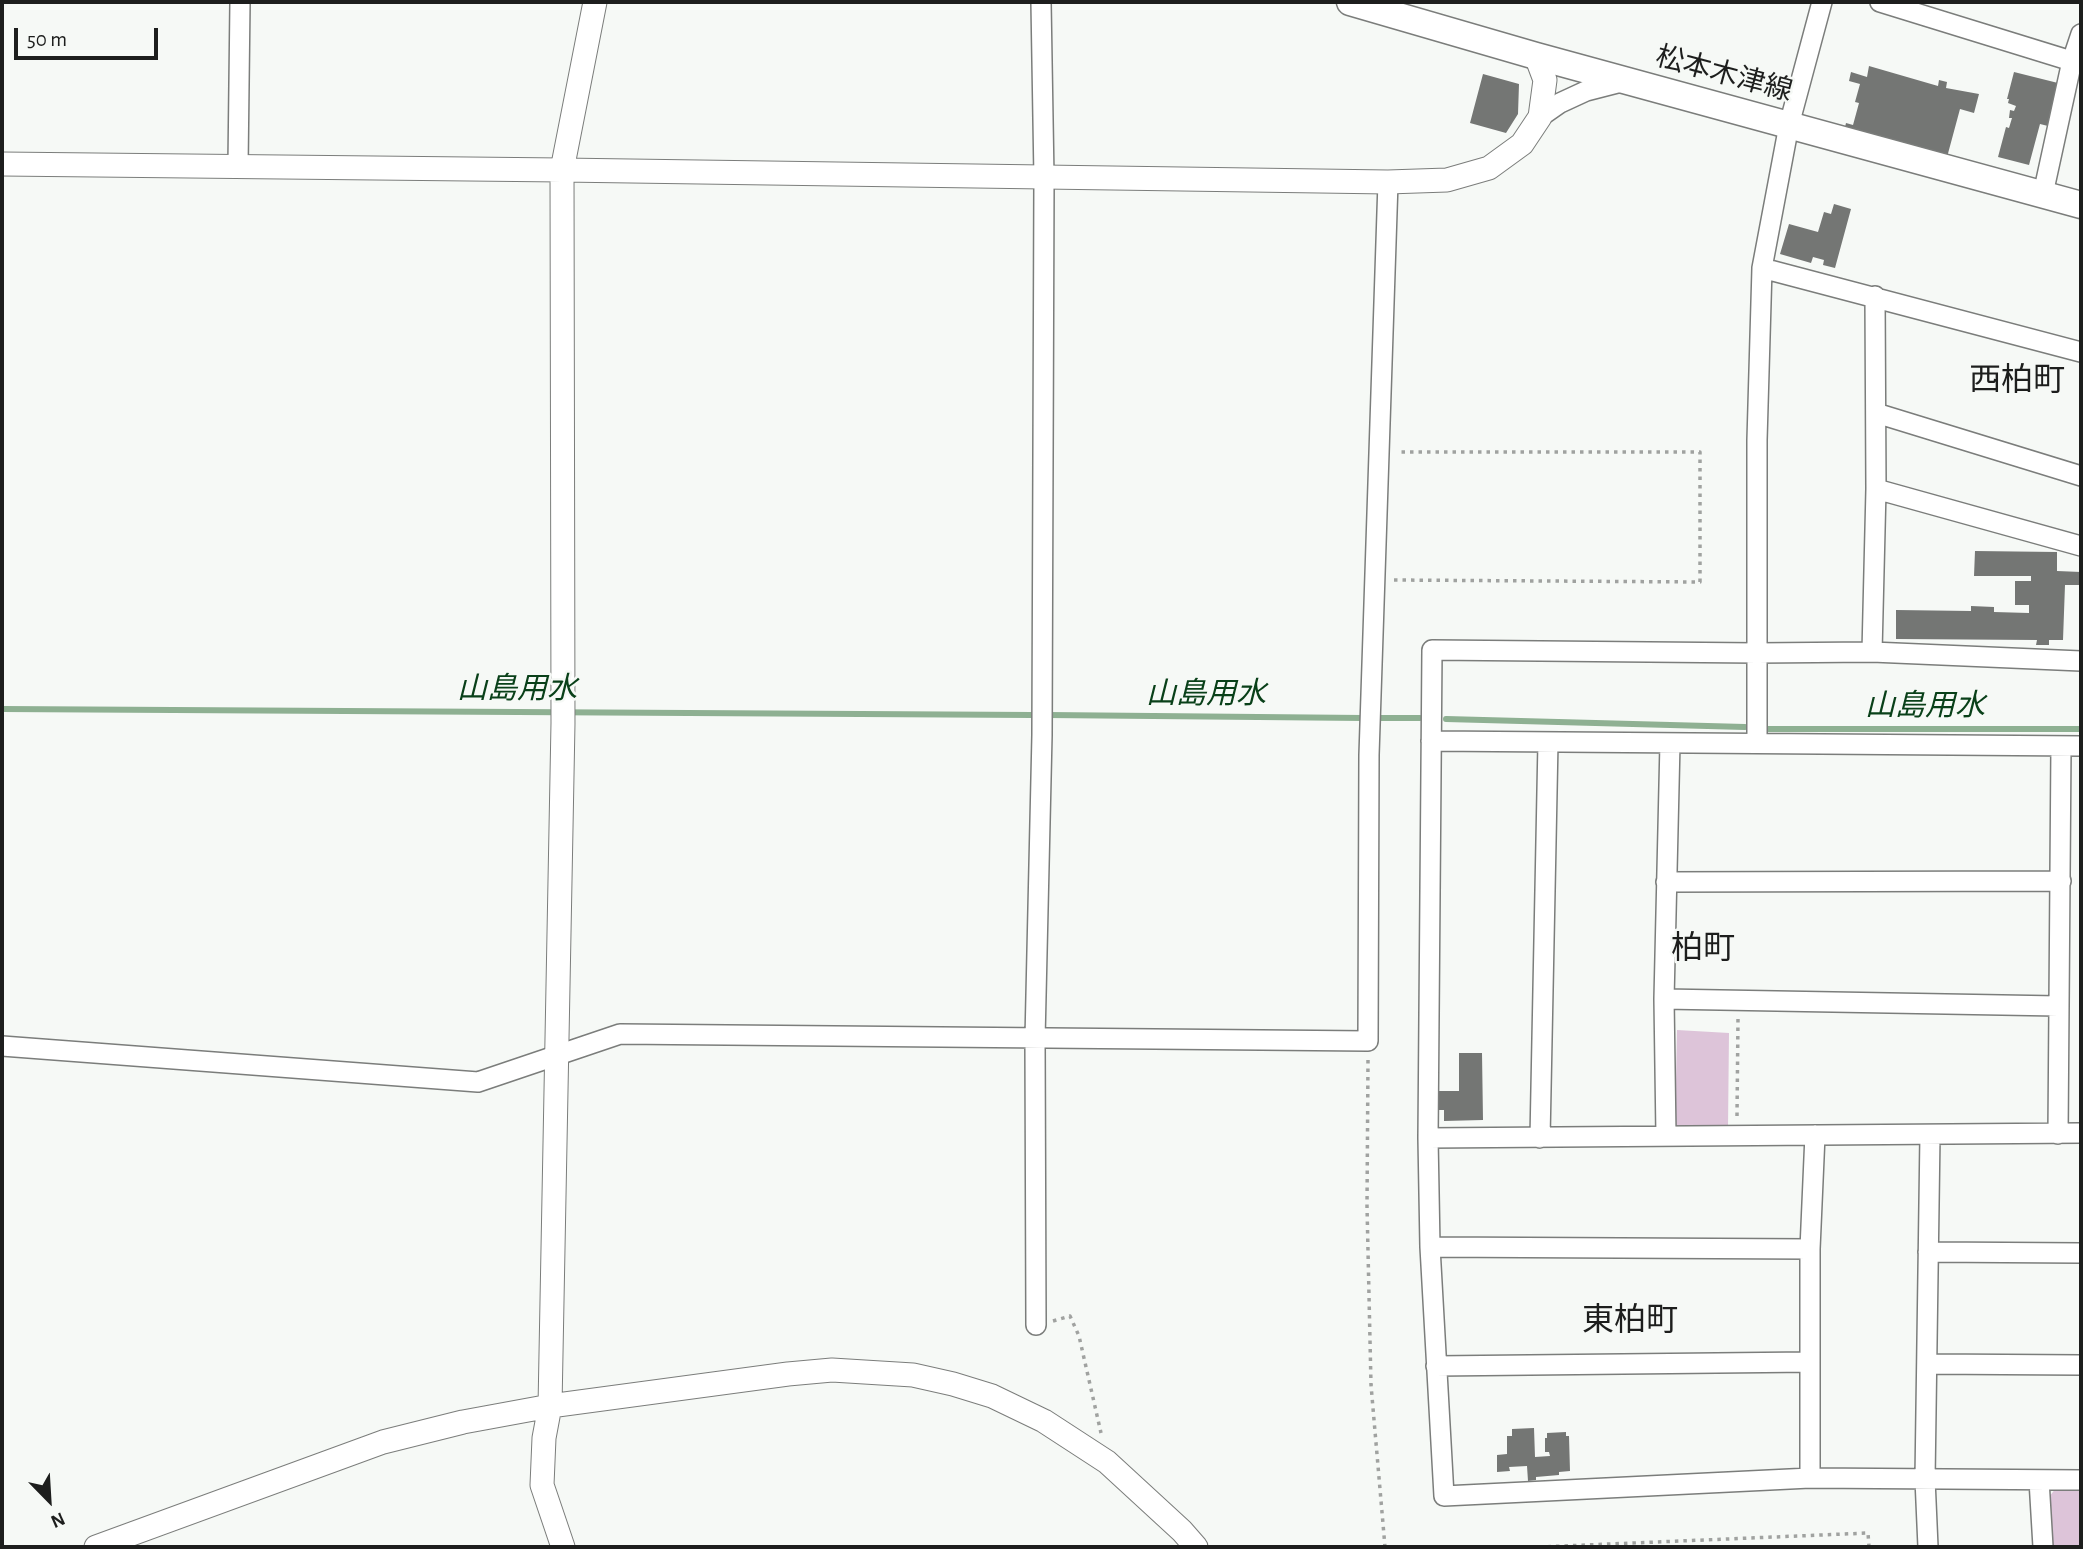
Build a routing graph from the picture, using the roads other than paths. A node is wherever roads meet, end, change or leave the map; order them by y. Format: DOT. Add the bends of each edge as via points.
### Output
graph roads {
  1 [pos="239,2"];
  2 [pos="595,2"];
  3 [pos="1041,2"];
  4 [pos="1350,2"];
  5 [pos="1822,2"];
  6 [pos="1880,2"];
  7 [pos="1924,8"];
  8 [pos="2081,34"];
  9 [pos="1536,56"];
  10 [pos="2076,63"];
  11 [pos="1628,81"];
  12 [pos="1540,117"];
  13 [pos="1790,125"];
  14 [pos="2,164"];
  15 [pos="239,166"];
  16 [pos="562,170"];
  17 [pos="1044,178"];
  18 [pos="1388,182"];
  19 [pos="2043,194"];
  20 [pos="2081,205"];
  21 [pos="1762,268"];
  22 [pos="1875,296"];
  23 [pos="2081,352"];
  24 [pos="1876,413"];
  25 [pos="2081,475"];
  26 [pos="1876,489"];
  27 [pos="2081,547"];
  28 [pos="1872,652"];
  29 [pos="1757,653"];
  30 [pos="2081,661"];
  31 [pos="1431,741"];
  32 [pos="1548,742"];
  33 [pos="1670,743"];
  34 [pos="1757,744"];
  35 [pos="2061,746"];
  36 [pos="2081,746"];
  37 [pos="2061,881"];
  38 [pos="1666,882"];
  39 [pos="1664,999"];
  40 [pos="2058,1006"];
  41 [pos="1035,1039"];
  42 [pos="2,1046"];
  43 [pos="557,1055"];
  44 [pos="2081,1133"];
  45 [pos="2058,1134"];
  46 [pos="1815,1135"];
  47 [pos="1930,1135"];
  48 [pos="1665,1136"];
  49 [pos="1428,1138"];
  50 [pos="1541,1138"];
  51 [pos="1430,1247"];
  52 [pos="1810,1248"];
  53 [pos="1928,1252"];
  54 [pos="2081,1253"];
  55 [pos="1036,1325"];
  56 [pos="1810,1362"];
  57 [pos="1927,1364"];
  58 [pos="2081,1365"];
  59 [pos="1436,1366"];
  60 [pos="550,1406"];
  61 [pos="1810,1478"];
  62 [pos="1925,1479"];
  63 [pos="2039,1480"];
  64 [pos="2081,1480"];
  65 [pos="1186,1542"];
  66 [pos="96,1547"];
  67 [pos="563,1547"];
  68 [pos="1928,1547"];
  69 [pos="2043,1547"];
  1 -- 15 [label="street"];
  2 -- 16 [label="street"];
  3 -- 17 [label="street"];
  4 -- 9 [label="main road, 松本木津線"];
  5 -- 13 [label="street"];
  6 -- 7 [label="street"];
  7 -- 10 [label="street"];
  8 -- 10 [label="street"];
  9 -- 11 [label="main road, 松本木津線"];
  9 -- 12 [label="street" via="1545,80"];
  10 -- 19 [label="street"];
  11 -- 12 [label="street" via="1586,91"];
  11 -- 13 [label="main road, 松本木津線"];
  12 -- 18 [label="street" via="1522,144 1489,168 1447,180"];
  13 -- 19 [label="main road, 松本木津線"];
  13 -- 21 [label="street"];
  14 -- 15 [label="street"];
  15 -- 16 [label="street"];
  16 -- 17 [label="street"];
  16 -- 43 [label="street" via="563,714"];
  17 -- 18 [label="street"];
  17 -- 41 [label="street" via="1042,735"];
  18 -- 41 [label="street" via="1369,755 1368,1041"];
  19 -- 20 [label="main road, 松本木津線"];
  21 -- 22 [label="street"];
  21 -- 29 [label="street"];
  22 -- 23 [label="street"];
  22 -- 24 [label="street"];
  24 -- 25 [label="street"];
  24 -- 26 [label="street"];
  26 -- 27 [label="street"];
  26 -- 28 [label="street"];
  28 -- 29 [label="street"];
  28 -- 30 [label="street"];
  29 -- 31 [label="street" via="1432,650"];
  29 -- 34 [label="street"];
  31 -- 32 [label="street"];
  31 -- 49 [label="street"];
  32 -- 33 [label="street"];
  32 -- 50 [label="street"];
  33 -- 34 [label="street"];
  33 -- 38 [label="street"];
  34 -- 35 [label="street"];
  35 -- 36 [label="street"];
  35 -- 37 [label="street"];
  37 -- 38 [label="street"];
  37 -- 40 [label="street"];
  38 -- 39 [label="street"];
  39 -- 40 [label="street"];
  39 -- 48 [label="street"];
  40 -- 45 [label="street"];
  41 -- 43 [label="street" via="620,1034"];
  41 -- 55 [label="street"];
  42 -- 43 [label="street" via="478,1082"];
  43 -- 60 [label="street"];
  44 -- 45 [label="street"];
  45 -- 47 [label="street"];
  46 -- 47 [label="street"];
  46 -- 48 [label="street"];
  46 -- 52 [label="street"];
  47 -- 53 [label="street"];
  48 -- 50 [label="street"];
  49 -- 50 [label="street"];
  49 -- 51 [label="street"];
  51 -- 52 [label="street"];
  51 -- 59 [label="street"];
  52 -- 56 [label="street"];
  53 -- 54 [label="street"];
  53 -- 57 [label="street"];
  56 -- 59 [label="street"];
  56 -- 61 [label="street"];
  57 -- 58 [label="street"];
  57 -- 62 [label="street"];
  59 -- 61 [label="street" via="1444,1496"];
  60 -- 65 [label="street" via="832,1370 913,1375 992,1396 1044,1421 1107,1462"];
  60 -- 66 [label="street" via="383,1442"];
  60 -- 67 [label="street" via="542,1485"];
  61 -- 62 [label="street"];
  62 -- 63 [label="street"];
  62 -- 68 [label="street"];
  63 -- 64 [label="street"];
  63 -- 69 [label="street"];
}
